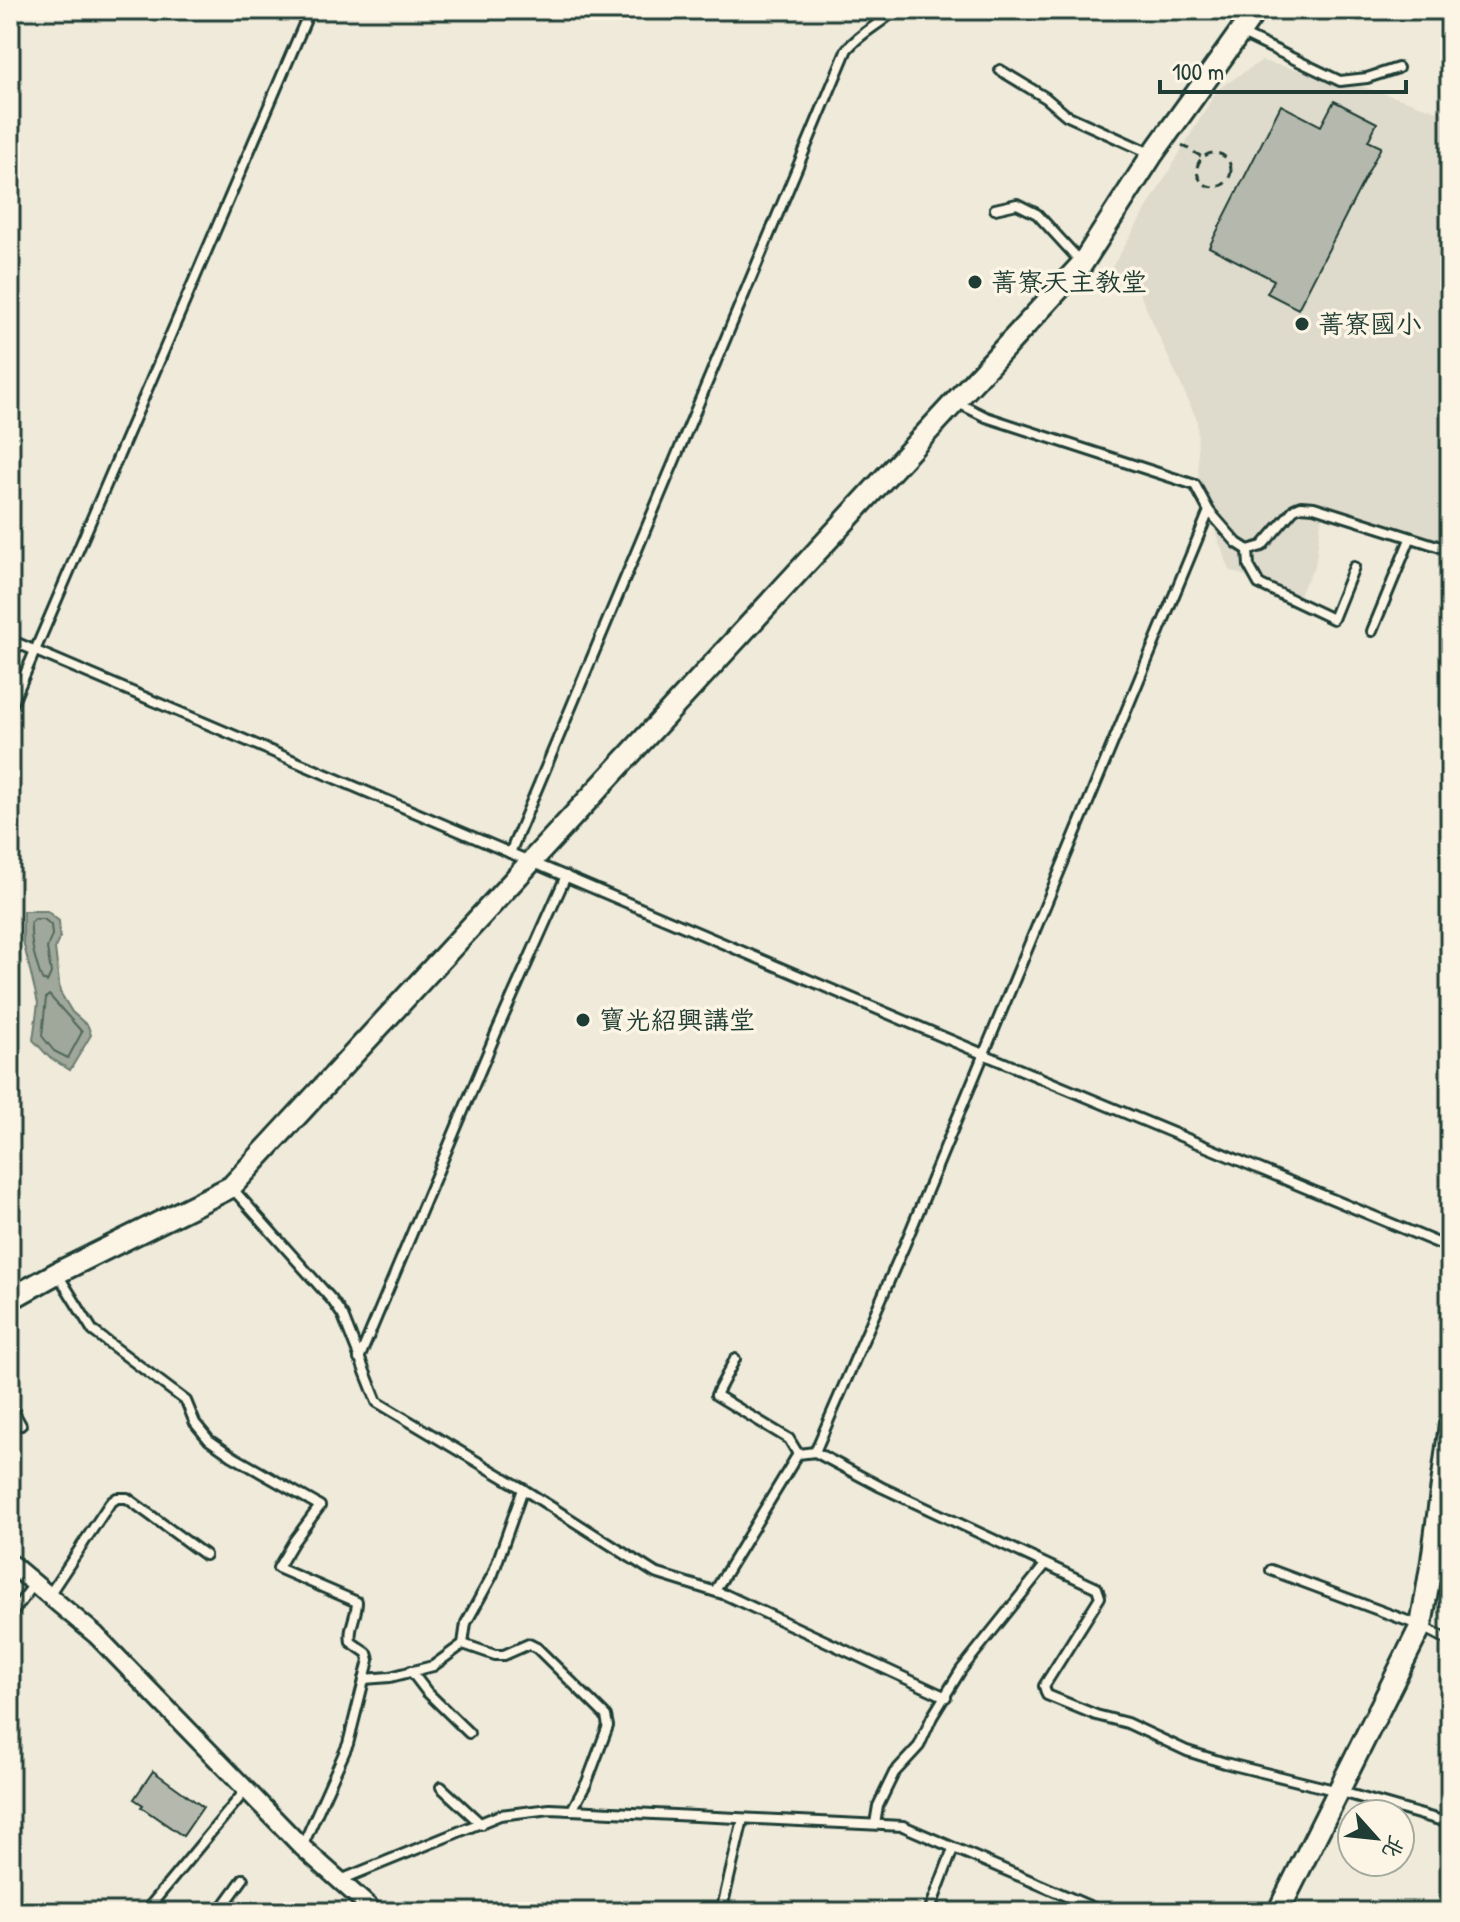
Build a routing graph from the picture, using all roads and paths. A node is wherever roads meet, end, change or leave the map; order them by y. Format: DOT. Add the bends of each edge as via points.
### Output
graph roads {
  1 [pos="310,10"];
  2 [pos="895,10"];
  3 [pos="1253,11"];
  4 [pos="1239,32"];
  5 [pos="1398,68"];
  6 [pos="1000,70"];
  7 [pos="1167,136"];
  8 [pos="1152,155"];
  9 [pos="1202,157"];
  10 [pos="995,209"];
  11 [pos="1082,264"];
  12 [pos="956,402"];
  13 [pos="1209,511"];
  14 [pos="1410,539"];
  15 [pos="1248,550"];
  16 [pos="1450,550"];
  17 [pos="1354,567"];
  18 [pos="1372,631"];
  19 [pos="10,640"];
  20 [pos="35,651"];
  21 [pos="10,709"];
  22 [pos="510,853"];
  23 [pos="532,863"];
  24 [pos="566,876"];
  25 [pos="983,1054"];
  26 [pos="231,1187"];
  27 [pos="1450,1248"];
  28 [pos="57,1273"];
  29 [pos="10,1299"];
  30 [pos="359,1359"];
  31 [pos="735,1359"];
  32 [pos="10,1405"];
  33 [pos="1450,1424"];
  34 [pos="21,1425"];
  35 [pos="815,1452"];
  36 [pos="798,1454"];
  37 [pos="1447,1473"];
  38 [pos="523,1489"];
  39 [pos="205,1555"];
  40 [pos="10,1563"];
  41 [pos="1045,1565"];
  42 [pos="1271,1570"];
  43 [pos="35,1583"];
  44 [pos="715,1591"];
  45 [pos="49,1595"];
  46 [pos="10,1616"];
  47 [pos="1421,1626"];
  48 [pos="1450,1641"];
  49 [pos="463,1644"];
  50 [pos="411,1671"];
  51 [pos="364,1679"];
  52 [pos="946,1697"];
  53 [pos="469,1733"];
  54 [pos="441,1787"];
  55 [pos="245,1791"];
  56 [pos="1338,1791"];
  57 [pos="572,1810"];
  58 [pos="743,1819"];
  59 [pos="1450,1823"];
  60 [pos="481,1824"];
  61 [pos="875,1824"];
  62 [pos="302,1847"];
  63 [pos="953,1849"];
  64 [pos="243,1879"];
  65 [pos="338,1882"];
  66 [pos="145,1912"];
  67 [pos="219,1912"];
  68 [pos="375,1912"];
  69 [pos="721,1912"];
  70 [pos="929,1912"];
  71 [pos="1103,1912"];
  72 [pos="1278,1912"];
  1 -- 20 [label="lane"];
  2 -- 22 [label="lane" via="847,49"];
  3 -- 4 [label="street"];
  4 -- 5 [label="lane" via="1340,81"];
  4 -- 7 [label="street"];
  6 -- 8 [label="lane" via="1066,115"];
  7 -- 8 [label="street"];
  7 -- 9 [label="path"];
  8 -- 11 [label="street"];
  9 -- 9 [label="path" via="1198,178 1213,187 1224,184 1230,174 1227,158 1218,153"];
  10 -- 11 [label="lane" via="1017,204 1037,214"];
  11 -- 12 [label="street"];
  12 -- 13 [label="lane" via="986,417 1195,485"];
  12 -- 23 [label="street"];
  13 -- 15 [label="lane"];
  13 -- 25 [label="lane"];
  14 -- 15 [label="lane" via="1301,506 1262,546"];
  14 -- 16 [label="lane"];
  14 -- 18 [label="lane"];
  15 -- 17 [label="lane" via="1259,584 1333,619"];
  19 -- 20 [label="lane"];
  20 -- 21 [label="lane"];
  20 -- 22 [label="lane"];
  22 -- 23 [label="lane"];
  23 -- 24 [label="lane"];
  23 -- 26 [label="street"];
  24 -- 25 [label="lane"];
  24 -- 30 [label="lane"];
  25 -- 27 [label="lane"];
  25 -- 35 [label="lane"];
  26 -- 28 [label="street"];
  26 -- 30 [label="lane" via="332,1300"];
  28 -- 29 [label="street"];
  28 -- 51 [label="lane" via="93,1331 186,1401 209,1440 320,1506 278,1568 357,1602 349,1633 351,1642 367,1653"];
  30 -- 38 [label="lane" via="377,1402"];
  31 -- 36 [label="lane" via="716,1395 789,1439"];
  32 -- 34 [label="lane"];
  33 -- 37 [label="street"];
  35 -- 36 [label="lane"];
  35 -- 41 [label="lane"];
  36 -- 44 [label="lane"];
  37 -- 47 [label="street"];
  38 -- 44 [label="lane" via="655,1573"];
  38 -- 49 [label="lane" via="493,1574 466,1623"];
  39 -- 45 [label="lane" via="127,1498 117,1498"];
  40 -- 43 [label="street"];
  41 -- 52 [label="lane" via="961,1670"];
  41 -- 56 [label="lane" via="1097,1588 1100,1597 1044,1686 1047,1695 1187,1751"];
  42 -- 47 [label="lane"];
  43 -- 45 [label="street"];
  43 -- 46 [label="lane"];
  44 -- 52 [label="lane"];
  45 -- 55 [label="street" via="96,1635"];
  47 -- 48 [label="lane"];
  47 -- 56 [label="street"];
  49 -- 50 [label="lane" via="433,1666"];
  49 -- 57 [label="lane" via="495,1655 529,1644 537,1648 606,1716 608,1726"];
  50 -- 51 [label="lane"];
  50 -- 53 [label="lane"];
  51 -- 62 [label="lane" via="348,1744"];
  52 -- 61 [label="lane" via="919,1746 894,1773"];
  54 -- 60 [label="lane"];
  55 -- 62 [label="street"];
  55 -- 66 [label="lane"];
  56 -- 59 [label="lane"];
  56 -- 72 [label="street"];
  57 -- 58 [label="lane"];
  57 -- 60 [label="lane" via="521,1811"];
  58 -- 61 [label="lane"];
  58 -- 69 [label="lane"];
  60 -- 65 [label="lane"];
  61 -- 63 [label="lane" via="903,1826"];
  62 -- 65 [label="street"];
  63 -- 70 [label="lane"];
  63 -- 71 [label="lane"];
  64 -- 67 [label="lane"];
  65 -- 68 [label="street"];
}
